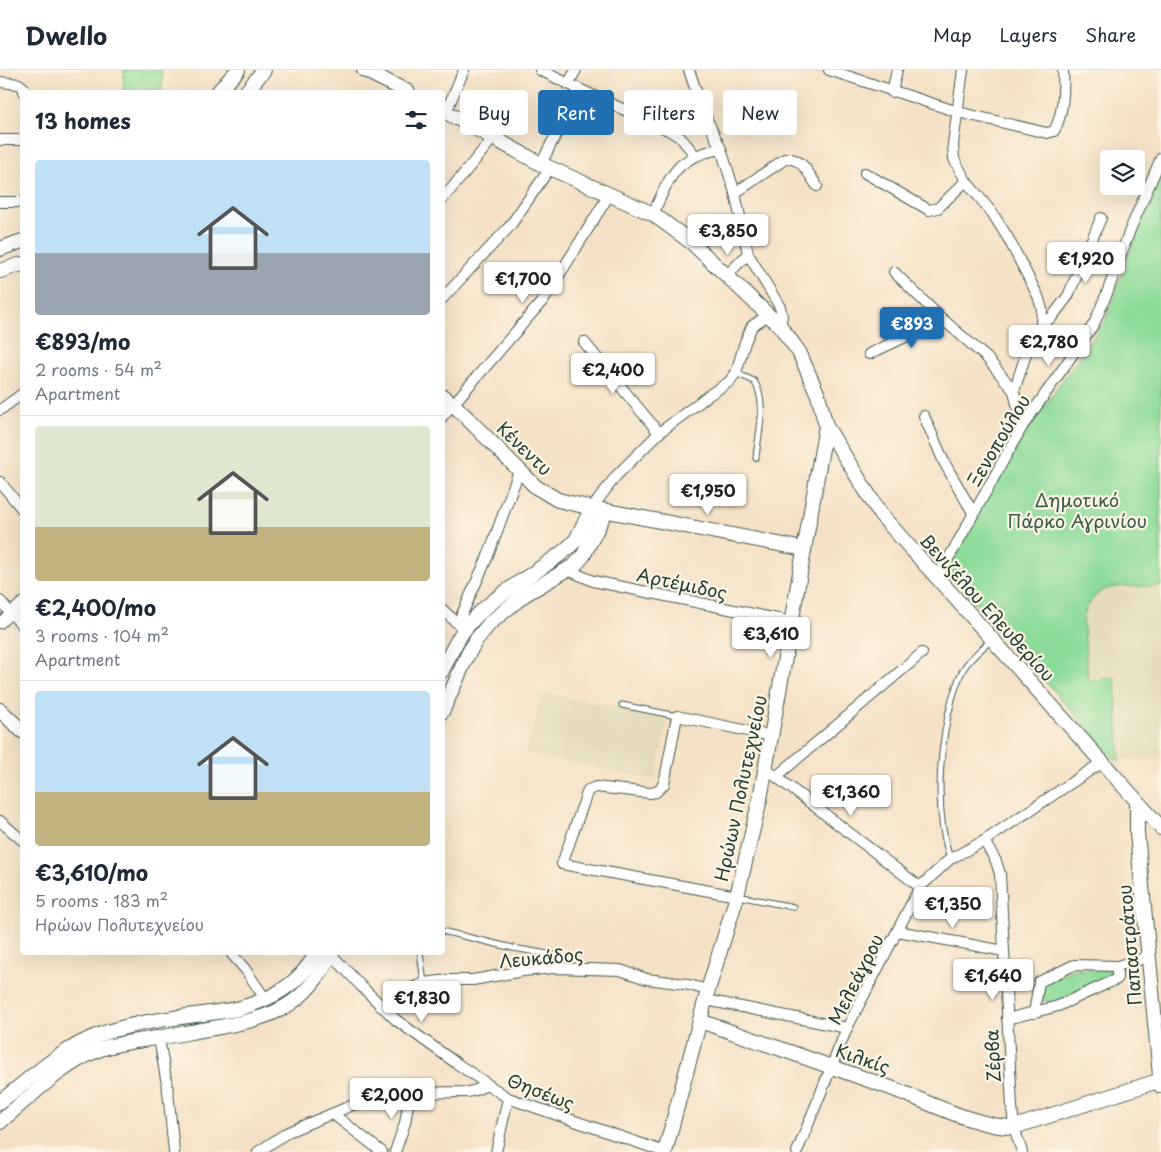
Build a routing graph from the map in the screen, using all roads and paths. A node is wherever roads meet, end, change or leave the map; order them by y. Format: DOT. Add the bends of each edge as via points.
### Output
graph roads {
  1 [pos="238,70"];
  2 [pos="264,70"];
  3 [pos="364,70"];
  4 [pos="464,70"];
  5 [pos="540,70"];
  6 [pos="576,70"];
  7 [pos="689,70"];
  8 [pos="829,70"];
  9 [pos="897,70"];
  10 [pos="963,70"];
  11 [pos="1063,70"];
  12 [pos="0,82"];
  13 [pos="568,84"];
  14 [pos="579,89"];
  15 [pos="24,90"];
  16 [pos="220,90"];
  17 [pos="248,90"];
  18 [pos="404,90"];
  19 [pos="892,92"];
  20 [pos="445,109"];
  21 [pos="445,112"];
  22 [pos="958,112"];
  23 [pos="494,137"];
  24 [pos="0,140"];
  25 [pos="20,140"];
  26 [pos="721,149"];
  27 [pos="695,155"];
  28 [pos="1161,158"];
  29 [pos="545,166"];
  30 [pos="865,173"];
  31 [pos="966,181"];
  32 [pos="817,186"];
  33 [pos="735,193"];
  34 [pos="609,195"];
  35 [pos="445,196"];
  36 [pos="0,202"];
  37 [pos="20,202"];
  38 [pos="653,214"];
  39 [pos="1101,218"];
  40 [pos="20,242"];
  41 [pos="0,249"];
  42 [pos="748,254"];
  43 [pos="20,265"];
  44 [pos="0,272"];
  45 [pos="894,272"];
  46 [pos="726,276"];
  47 [pos="445,296"];
  48 [pos="768,315"];
  49 [pos="938,316"];
  50 [pos="1041,324"];
  51 [pos="780,326"];
  52 [pos="584,342"];
  53 [pos="869,354"];
  54 [pos="736,374"];
  55 [pos="1014,391"];
  56 [pos="20,395"];
  57 [pos="448,400"];
  58 [pos="0,410"];
  59 [pos="924,416"];
  60 [pos="826,426"];
  61 [pos="1022,427"];
  62 [pos="659,433"];
  63 [pos="756,458"];
  64 [pos="519,472"];
  65 [pos="0,482"];
  66 [pos="608,487"];
  67 [pos="20,507"];
  68 [pos="592,508"];
  69 [pos="606,511"];
  70 [pos="973,513"];
  71 [pos="804,550"];
  72 [pos="568,570"];
  73 [pos="937,577"];
  74 [pos="0,602"];
  75 [pos="20,605"];
  76 [pos="445,612"];
  77 [pos="10,614"];
  78 [pos="792,622"];
  79 [pos="0,623"];
  80 [pos="20,623"];
  81 [pos="461,627"];
  82 [pos="992,639"];
  83 [pos="922,653"];
  84 [pos="445,665"];
  85 [pos="445,705"];
  86 [pos="622,705"];
  87 [pos="0,710"];
  88 [pos="677,716"];
  89 [pos="20,729"];
  90 [pos="772,736"];
  91 [pos="1101,763"];
  92 [pos="772,773"];
  93 [pos="1137,801"];
  94 [pos="0,821"];
  95 [pos="1161,828"];
  96 [pos="20,838"];
  97 [pos="984,841"];
  98 [pos="950,859"];
  99 [pos="920,887"];
  100 [pos="737,896"];
  101 [pos="793,907"];
  102 [pos="898,931"];
  103 [pos="445,932"];
  104 [pos="1004,951"];
  105 [pos="233,955"];
  106 [pos="316,955"];
  107 [pos="330,955"];
  108 [pos="333,955"];
  109 [pos="420,955"];
  110 [pos="1148,957"];
  111 [pos="1116,966"];
  112 [pos="563,968"];
  113 [pos="424,983"];
  114 [pos="707,995"];
  115 [pos="266,1000"];
  116 [pos="380,1006"];
  117 [pos="1034,1013"];
  118 [pos="1007,1019"];
  119 [pos="700,1022"];
  120 [pos="847,1028"];
  121 [pos="159,1038"];
  122 [pos="830,1067"];
  123 [pos="1161,1080"];
  124 [pos="487,1085"];
  125 [pos="1161,1086"];
  126 [pos="410,1093"];
  127 [pos="508,1098"];
  128 [pos="0,1102"];
  129 [pos="333,1114"];
  130 [pos="0,1122"];
  131 [pos="1014,1127"];
  132 [pos="174,1152"];
  133 [pos="258,1152"];
  134 [pos="382,1152"];
  135 [pos="395,1152"];
  136 [pos="496,1152"];
  137 [pos="665,1152"];
  138 [pos="797,1152"];
  139 [pos="1022,1152"];
  1 -- 16 [label="street"];
  2 -- 17 [label="street"];
  3 -- 18 [label="street"];
  4 -- 20 [label="street"];
  5 -- 13 [label="street"];
  6 -- 13 [label="street"];
  7 -- 26 [label="street"];
  8 -- 19 [label="street"];
  9 -- 19 [label="street"];
  10 -- 22 [label="street"];
  11 -- 22 [label="street" via="1062,102 1054,131 1046,133"];
  12 -- 15 [label="street" via="19,84"];
  13 -- 14 [label="street"];
  14 -- 27 [label="street" via="675,134"];
  14 -- 29 [label="street"];
  19 -- 22 [label="street"];
  21 -- 23 [label="street"];
  22 -- 31 [label="street" via="953,155"];
  23 -- 29 [label="street"];
  23 -- 35 [label="street"];
  24 -- 25 [label="street"];
  26 -- 27 [label="street"];
  26 -- 33 [label="street"];
  27 -- 38 [label="street" via="676,171"];
  28 -- 61 [label="street, Ξενοπούλου" via="1099,313"];
  29 -- 34 [label="street"];
  29 -- 47 [label="street" via="510,226"];
  30 -- 31 [label="street" via="929,210 938,208"];
  31 -- 50 [label="street" via="1002,228 1038,296 1043,312"];
  32 -- 33 [label="street" via="801,163 790,158"];
  33 -- 42 [label="street"];
  34 -- 38 [label="street"];
  34 -- 57 [label="street" via="545,298"];
  36 -- 37 [label="street"];
  38 -- 46 [label="street" via="687,239"];
  39 -- 50 [label="street" via="1068,296 1052,318"];
  40 -- 41 [label="street"];
  42 -- 46 [label="street"];
  42 -- 51 [label="street" via="780,307"];
  43 -- 44 [label="street"];
  45 -- 49 [label="street"];
  46 -- 48 [label="street"];
  48 -- 51 [label="street"];
  48 -- 54 [label="street" via="752,326"];
  49 -- 53 [label="street" via="916,332"];
  49 -- 55 [label="street" via="987,358"];
  50 -- 55 [label="street" via="1026,351"];
  51 -- 60 [label="street" via="799,352 818,395"];
  52 -- 62 [label="street"];
  54 -- 62 [label="street"];
  54 -- 63 [label="lane" via="754,381 760,395 762,406"];
  55 -- 61 [label="street"];
  56 -- 58 [label="street"];
  57 -- 64 [label="street, Κένεντυ"];
  59 -- 70 [label="street" via="944,462"];
  60 -- 71 [label="street, Ηρώων Πολυτεχνείου"];
  60 -- 73 [label="street, Βενιζέλου Ελευθερίου" via="881,515"];
  61 -- 70 [label="street, Ξενοπούλου"];
  62 -- 66 [label="street"];
  64 -- 68 [label="street, Κένεντυ" via="558,500"];
  64 -- 81 [label="street"];
  65 -- 67 [label="street"];
  66 -- 68 [label="street"];
  66 -- 69 [label="street"];
  68 -- 69 [label="street, Κένεντυ"];
  68 -- 81 [label="street" via="576,540 568,548"];
  69 -- 71 [label="street, Κένεντυ"];
  69 -- 72 [label="street" via="583,556"];
  70 -- 73 [label="street, Ξενοπούλου"];
  71 -- 78 [label="street, Ηρώων Πολυτεχνείου"];
  72 -- 78 [label="street, Αρτέμιδος" via="593,580"];
  72 -- 85 [label="street" via="524,595 490,623 467,656"];
  73 -- 82 [label="street, Βενιζέλου Ελευθερίου"];
  74 -- 77 [label="street"];
  75 -- 77 [label="street"];
  76 -- 81 [label="street"];
  77 -- 79 [label="street"];
  77 -- 80 [label="street"];
  78 -- 90 [label="street, Ηρώων Πολυτεχνείου"];
  81 -- 84 [label="street"];
  82 -- 91 [label="street, Βενιζέλου Ελευθερίου"];
  82 -- 98 [label="lane" via="964,668 947,717 940,794 944,841"];
  83 -- 92 [label="street"];
  86 -- 88 [label="lane"];
  87 -- 89 [label="street"];
  88 -- 90 [label="street"];
  88 -- 100 [label="street" via="664,784 650,793 596,787 588,790 562,864"];
  90 -- 92 [label="street, Ηρώων Πολυτεχνείου"];
  91 -- 93 [label="street, Βενιζέλου Ελευθερίου"];
  91 -- 97 [label="street, Μελεάγρου"];
  92 -- 99 [label="street"];
  92 -- 100 [label="street, Ηρώων Πολυτεχνείου"];
  93 -- 95 [label="street, Βενιζέλου Ελευθερίου"];
  93 -- 110 [label="street, Παπαστράτου"];
  94 -- 96 [label="street"];
  97 -- 98 [label="street, Μελεάγρου"];
  97 -- 104 [label="street, Ζέρβα" via="1000,874"];
  98 -- 99 [label="street, Μελεάγρου"];
  99 -- 102 [label="street, Μελεάγρου"];
  100 -- 101 [label="lane"];
  100 -- 114 [label="street, Ηρώων Πολυτεχνείου"];
  102 -- 104 [label="street"];
  102 -- 120 [label="street, Μελεάγρου"];
  103 -- 112 [label="lane" via="554,955"];
  104 -- 118 [label="street, Ζέρβα"];
  105 -- 115 [label="street"];
  106 -- 115 [label="street" via="294,981"];
  107 -- 121 [label="street" via="310,987 283,1009 249,1021"];
  108 -- 116 [label="street, Θησέως"];
  109 -- 113 [label="lane"];
  110 -- 111 [label="street"];
  110 -- 123 [label="street, Παπαστράτου"];
  111 -- 117 [label="street" via="1117,979 1058,1006"];
  111 -- 117 [label="street" via="1074,964 1039,982"];
  112 -- 113 [label="street, Λευκάδος"];
  112 -- 114 [label="street, Λευκάδος" via="620,970 647,979 685,984"];
  113 -- 116 [label="street, Λευκάδος" via="405,990"];
  114 -- 119 [label="street, Ηρώων Πολυτεχνείου"];
  114 -- 120 [label="street, Λευκάδος"];
  115 -- 128 [label="street" via="237,1009 130,1026 88,1039 51,1062"];
  116 -- 124 [label="street, Θησέως"];
  117 -- 118 [label="street"];
  118 -- 131 [label="street, Ζέρβα"];
  119 -- 122 [label="street, Κιλκίς"];
  119 -- 137 [label="street, Ηρώων Πολυτεχνείου"];
  120 -- 122 [label="street, Μελεάγρου"];
  121 -- 130 [label="street" via="118,1043 97,1051 58,1074"];
  121 -- 132 [label="street"];
  122 -- 131 [label="street, Κιλκίς" via="965,1116 996,1126"];
  122 -- 138 [label="street, Μελεάγρου"];
  123 -- 125 [label="street, Παπαστράτου"];
  123 -- 131 [label="street"];
  124 -- 126 [label="street" via="468,1092"];
  124 -- 127 [label="street, Θησέως"];
  126 -- 129 [label="street" via="365,1100"];
  126 -- 135 [label="street" via="407,1115"];
  127 -- 136 [label="street"];
  127 -- 137 [label="street, Θησέως"];
  129 -- 133 [label="street" via="288,1132"];
  129 -- 134 [label="street"];
  131 -- 139 [label="street, Ζέρβα"];
}
